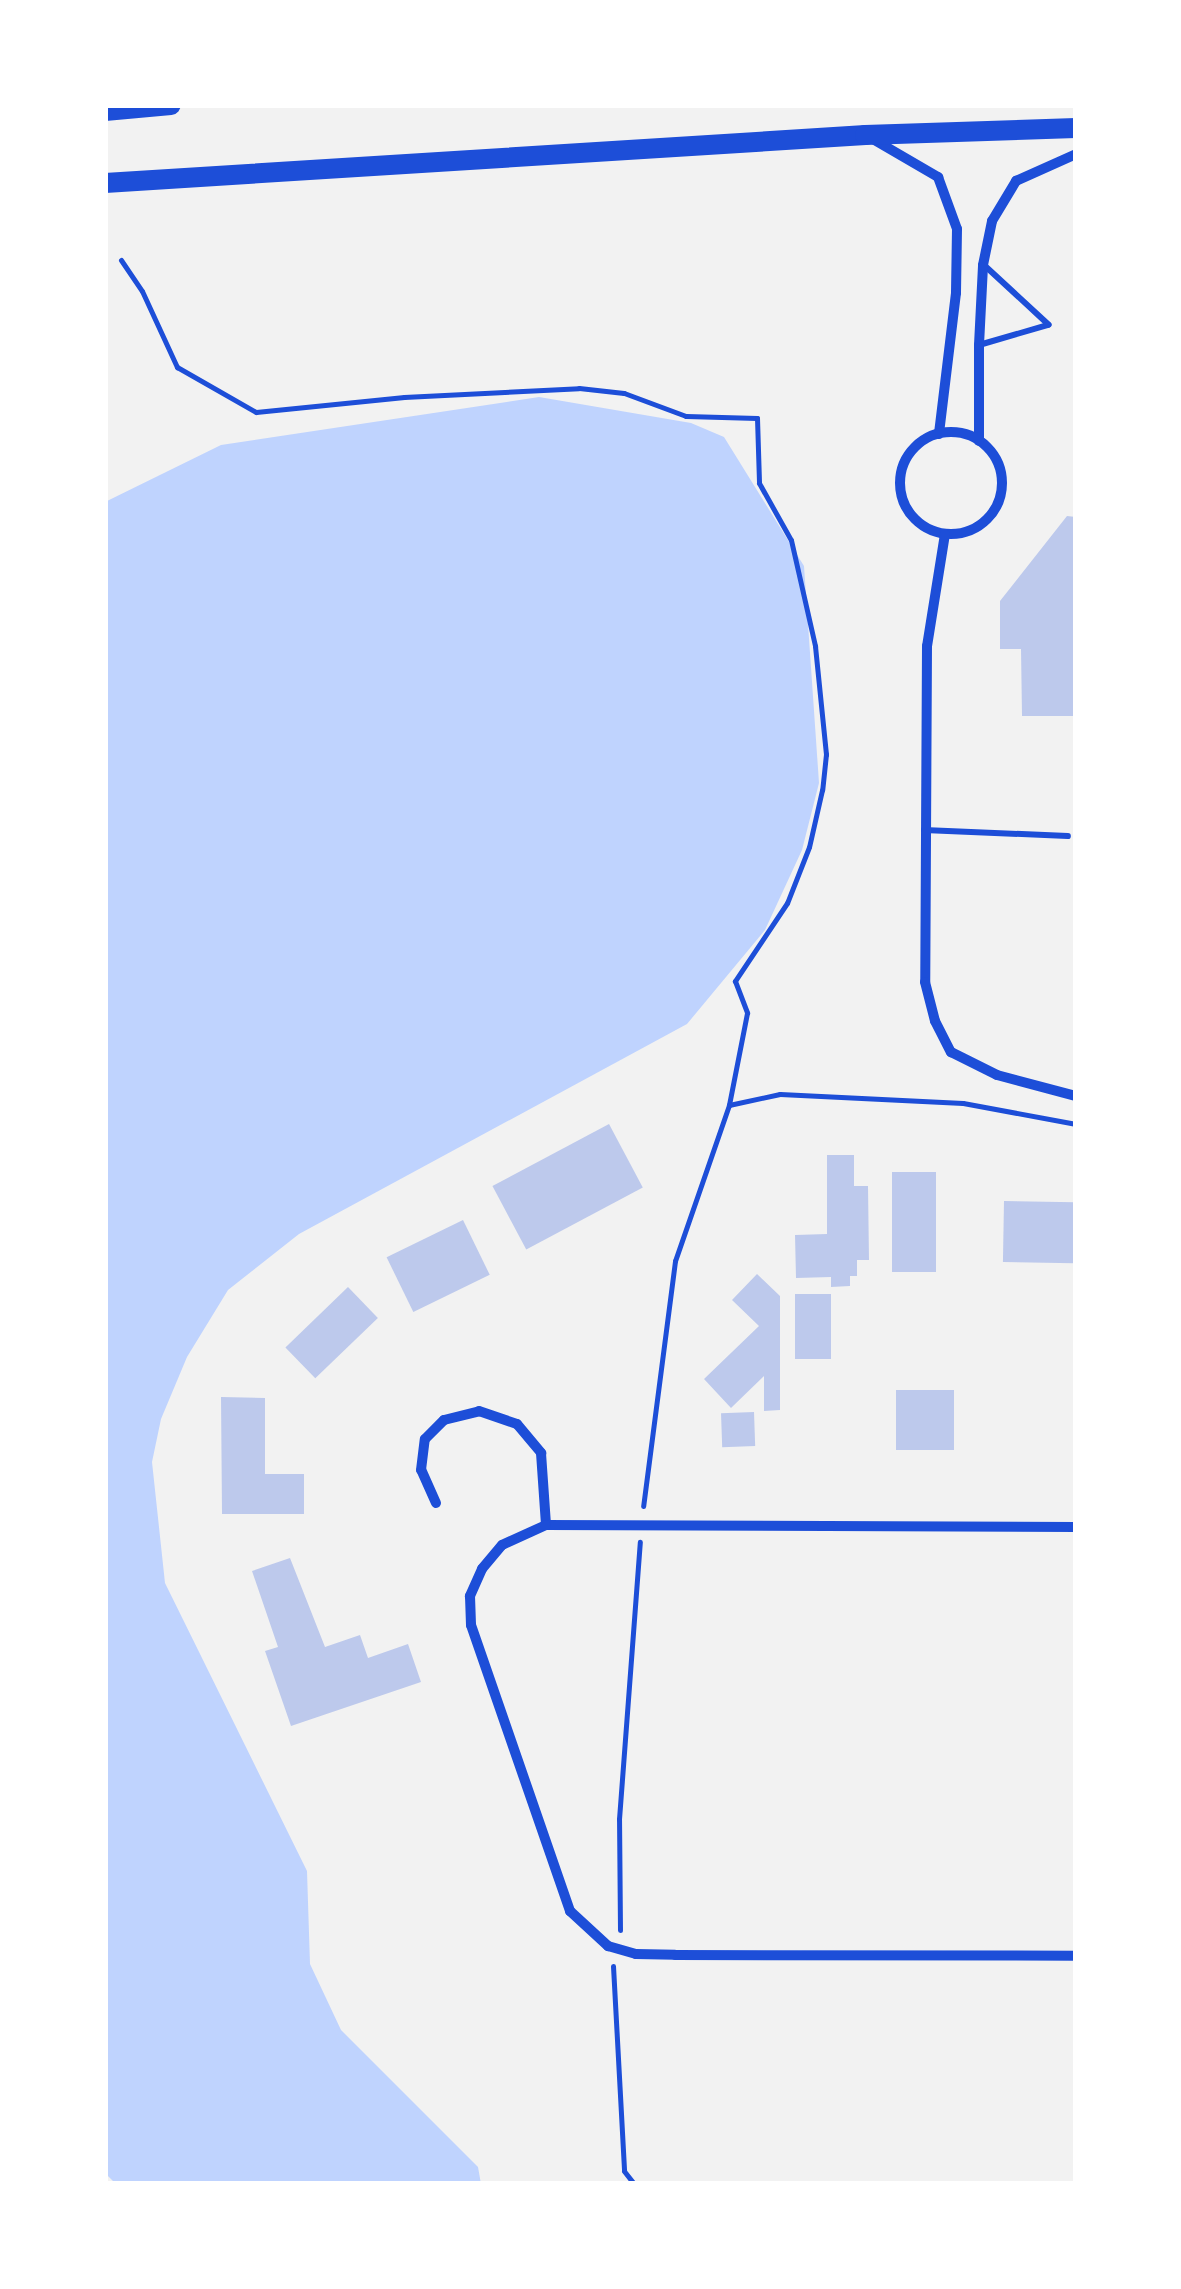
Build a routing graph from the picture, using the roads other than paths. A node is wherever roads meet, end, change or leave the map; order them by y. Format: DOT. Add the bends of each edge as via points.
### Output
graph roads {
  1 [pos="171,105"];
  2 [pos="105,111"];
  3 [pos="1076,128"];
  4 [pos="864,135"];
  5 [pos="1076,154"];
  6 [pos="105,184"];
  7 [pos="984,265"];
  8 [pos="978,345"];
  9 [pos="939,434"];
  10 [pos="979,441"];
  11 [pos="945,534"];
  12 [pos="923,830"];
  13 [pos="1068,836"];
  14 [pos="1076,1096"];
  15 [pos="436,1503"];
  16 [pos="546,1525"];
  17 [pos="1076,1526"];
  18 [pos="1076,1956"];
  1 -- 2 [label="main road"];
  3 -- 4 [label="main road"];
  4 -- 6 [label="main road"];
  4 -- 9 [label="street" via="938,176 957,229"];
  5 -- 7 [label="street" via="1016,181 992,220"];
  7 -- 8 [label="street"];
  7 -- 8 [label="lane" via="1049,325"];
  8 -- 10 [label="street"];
  9 -- 10 [label="street"];
  9 -- 11 [label="street" via="910,453 900,486 914,518"];
  10 -- 11 [label="street" via="1002,475 998,506 976,528"];
  11 -- 12 [label="street" via="927,646"];
  12 -- 13 [label="lane"];
  12 -- 14 [label="street" via="925,982 951,1052 997,1075"];
  15 -- 16 [label="street" via="421,1470 425,1439 444,1420 479,1411 517,1424 541,1453"];
  16 -- 17 [label="street"];
  16 -- 18 [label="street" via="502,1545 482,1569 470,1596 471,1625 570,1912 587,1931 617,1948 675,1955"];
}
